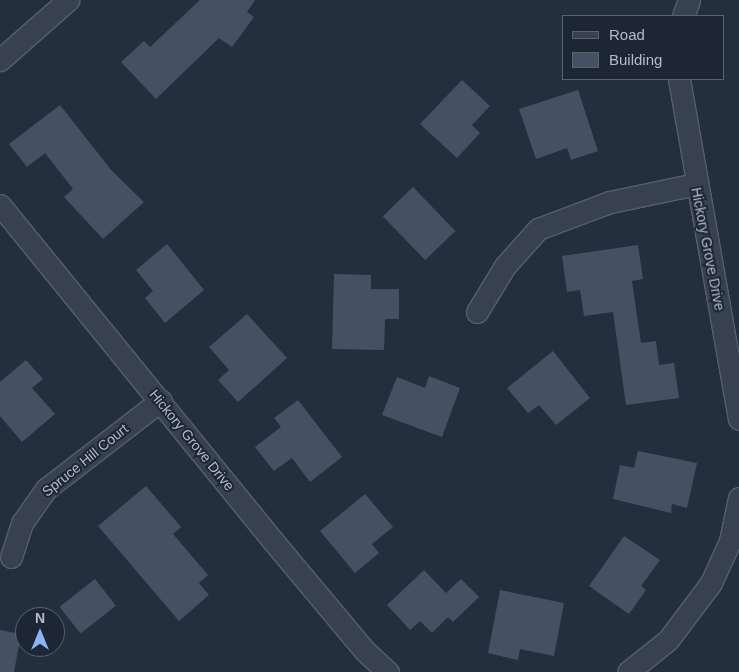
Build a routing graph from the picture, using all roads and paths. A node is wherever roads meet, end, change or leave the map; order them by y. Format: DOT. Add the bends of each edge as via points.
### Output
graph roads {
  1 [pos="68,0"];
  2 [pos="689,0"];
  3 [pos="683,15"];
  4 [pos="0,60"];
  5 [pos="678,80"];
  6 [pos="696,184"];
  7 [pos="0,205"];
  8 [pos="477,312"];
  9 [pos="161,400"];
  10 [pos="739,419"];
  11 [pos="739,498"];
  12 [pos="11,557"];
  13 [pos="388,672"];
  14 [pos="628,672"];
  1 -- 4 [label="street"];
  2 -- 3 [label="street"];
  5 -- 6 [label="street, Hickory Grove Drive"];
  6 -- 8 [label="street" via="610,202 538,229 505,266"];
  6 -- 10 [label="street, Hickory Grove Drive"];
  7 -- 9 [label="street, Hickory Grove Drive"];
  9 -- 12 [label="street, Spruce Hill Court" via="46,489 22,523"];
  9 -- 13 [label="street, Hickory Grove Drive" via="297,570 364,650"];
  11 -- 14 [label="street" via="730,541 711,583 668,640"];
}
